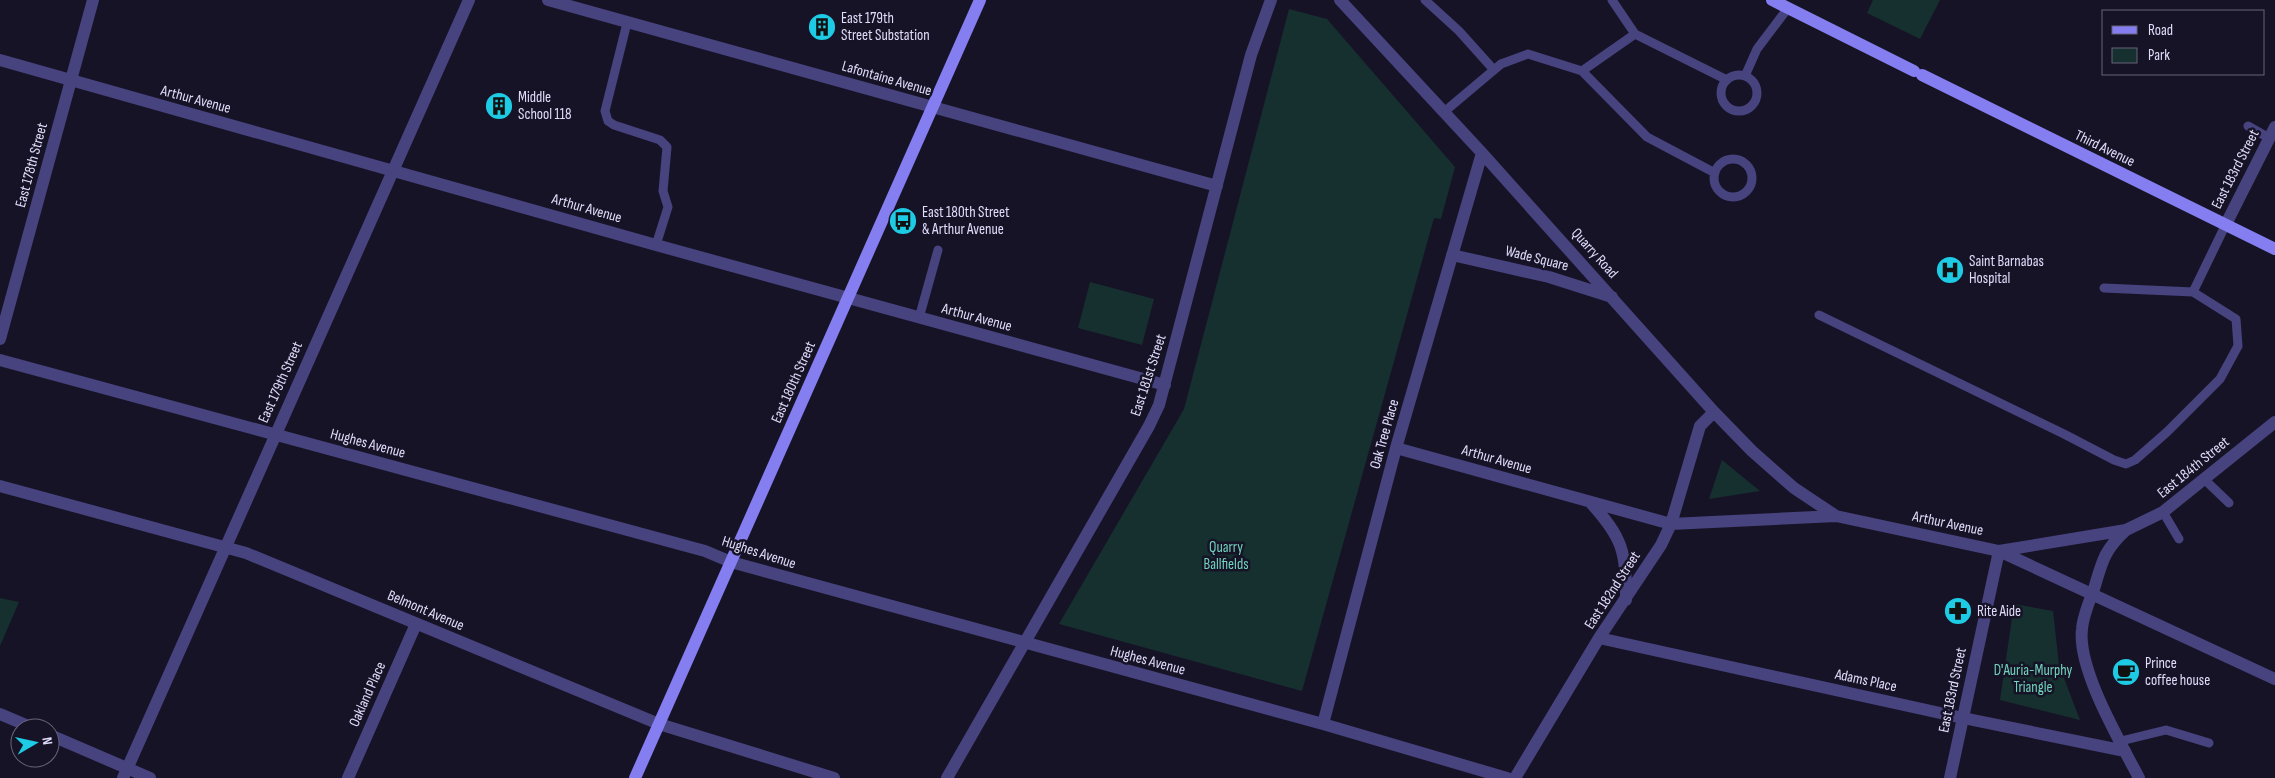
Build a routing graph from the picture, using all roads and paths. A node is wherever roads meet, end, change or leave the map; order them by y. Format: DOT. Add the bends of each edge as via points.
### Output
graph roads {
  1 [pos="93,0"];
  2 [pos="469,0"];
  3 [pos="548,0"];
  4 [pos="980,0"];
  5 [pos="1271,0"];
  6 [pos="1340,0"];
  7 [pos="1425,0"];
  8 [pos="1612,0"];
  9 [pos="1772,0"];
  10 [pos="1790,4"];
  11 [pos="627,23"];
  12 [pos="1635,34"];
  13 [pos="0,60"];
  14 [pos="1494,70"];
  15 [pos="1582,71"];
  16 [pos="1745,76"];
  17 [pos="1727,80"];
  18 [pos="71,81"];
  19 [pos="933,108"];
  20 [pos="1444,112"];
  21 [pos="2248,126"];
  22 [pos="2272,132"];
  23 [pos="1482,153"];
  24 [pos="394,170"];
  25 [pos="1715,173"];
  26 [pos="1217,186"];
  27 [pos="2225,226"];
  28 [pos="656,245"];
  29 [pos="2275,249"];
  30 [pos="938,250"];
  31 [pos="1452,255"];
  32 [pos="2104,288"];
  33 [pos="2193,292"];
  34 [pos="1612,297"];
  35 [pos="848,298"];
  36 [pos="1819,315"];
  37 [pos="919,318"];
  38 [pos="0,339"];
  39 [pos="0,360"];
  40 [pos="1165,385"];
  41 [pos="1714,412"];
  42 [pos="2275,422"];
  43 [pos="274,435"];
  44 [pos="1396,448"];
  45 [pos="2204,479"];
  46 [pos="0,486"];
  47 [pos="1590,502"];
  48 [pos="2229,503"];
  49 [pos="2163,512"];
  50 [pos="1836,516"];
  51 [pos="1671,524"];
  52 [pos="2126,530"];
  53 [pos="2179,540"];
  54 [pos="226,547"];
  55 [pos="1999,551"];
  56 [pos="731,562"];
  57 [pos="2092,595"];
  58 [pos="1626,600"];
  59 [pos="416,624"];
  60 [pos="1599,638"];
  61 [pos="1023,643"];
  62 [pos="2275,679"];
  63 [pos="1963,718"];
  64 [pos="659,724"];
  65 [pos="1323,724"];
  66 [pos="60,740"];
  67 [pos="2208,743"];
  68 [pos="2123,746"];
  69 [pos="126,773"];
  70 [pos="150,778"];
  71 [pos="348,778"];
  72 [pos="635,778"];
  73 [pos="834,778"];
  74 [pos="947,778"];
  75 [pos="1507,778"];
  76 [pos="1515,778"];
  77 [pos="1950,778"];
  78 [pos="2139,778"];
  1 -- 18 [label="street, East 178th Street"];
  2 -- 24 [label="street, East 179th Street"];
  3 -- 11 [label="street, Lafontaine Avenue"];
  4 -- 19 [label="main road, East 180th Street"];
  5 -- 26 [label="street, East 181st Street" via="1251,54"];
  6 -- 20 [label="street, Quarry Road"];
  7 -- 14 [label="lane"];
  8 -- 12 [label="lane"];
  9 -- 10 [label="main road, Third Avenue"];
  10 -- 16 [label="lane" via="1757,49"];
  10 -- 27 [label="main road, Third Avenue" via="1918,73"];
  11 -- 19 [label="street, Lafontaine Avenue"];
  11 -- 28 [label="lane" via="605,111 608,121 614,125 660,140 667,147 662,191 668,208"];
  12 -- 15 [label="lane"];
  12 -- 17 [label="lane"];
  13 -- 18 [label="street, Arthur Avenue"];
  14 -- 15 [label="lane" via="1528,54"];
  14 -- 20 [label="lane"];
  15 -- 25 [label="lane" via="1647,137"];
  16 -- 17 [label="lane"];
  16 -- 17 [label="lane" via="1751,79 1757,90 1755,102 1746,110 1734,111 1724,103 1721,91"];
  18 -- 24 [label="street, Arthur Avenue"];
  18 -- 38 [label="street, East 178th Street"];
  19 -- 26 [label="street, Lafontaine Avenue"];
  19 -- 35 [label="main road, East 180th Street"];
  20 -- 23 [label="street, Quarry Road"];
  21 -- 22 [label="lane"];
  22 -- 27 [label="street, East 183rd Street"];
  23 -- 31 [label="street, Oak Tree Place"];
  23 -- 34 [label="street, Quarry Road"];
  24 -- 28 [label="street, Arthur Avenue"];
  24 -- 43 [label="street, East 179th Street"];
  25 -- 25 [label="lane" via="1715,185 1728,197 1745,194 1752,183 1751,170 1735,159 1722,163"];
  26 -- 40 [label="street, East 181st Street"];
  27 -- 29 [label="main road, Third Avenue"];
  27 -- 33 [label="lane"];
  28 -- 35 [label="street, Arthur Avenue"];
  30 -- 37 [label="lane"];
  31 -- 34 [label="street, Wade Square" via="1549,277"];
  31 -- 44 [label="street, Oak Tree Place"];
  32 -- 33 [label="lane"];
  33 -- 36 [label="lane" via="2236,319 2238,346 2220,379 2167,432 2126,464"];
  34 -- 41 [label="street, Quarry Road"];
  35 -- 37 [label="street, Arthur Avenue"];
  35 -- 56 [label="main road, East 180th Street"];
  37 -- 40 [label="street, Arthur Avenue"];
  39 -- 43 [label="street, Hughes Avenue"];
  40 -- 61 [label="street, East 181st Street" via="1149,426"];
  41 -- 50 [label="street, Quarry Road" via="1794,488"];
  41 -- 51 [label="street, East 182nd Street" via="1700,426"];
  42 -- 45 [label="street, East 184th Street"];
  43 -- 54 [label="street, East 179th Street"];
  43 -- 56 [label="street, Hughes Avenue" via="705,551"];
  44 -- 47 [label="street, Arthur Avenue"];
  44 -- 65 [label="street, Oak Tree Place"];
  45 -- 48 [label="lane"];
  45 -- 49 [label="street, East 184th Street"];
  46 -- 54 [label="street, Belmont Avenue"];
  47 -- 51 [label="street, Arthur Avenue"];
  47 -- 58 [label="street" via="1611,524 1619,540 1624,559"];
  49 -- 52 [label="street, East 184th Street"];
  49 -- 53 [label="lane"];
  50 -- 51 [label="street, Arthur Avenue"];
  50 -- 55 [label="street, Arthur Avenue"];
  51 -- 58 [label="street, East 182nd Street"];
  52 -- 55 [label="street, East 184th Street"];
  52 -- 57 [label="street, East 184th Street" via="2104,556"];
  54 -- 59 [label="street, Belmont Avenue" via="263,559"];
  54 -- 69 [label="street, East 179th Street"];
  55 -- 57 [label="street, Arthur Avenue"];
  55 -- 63 [label="street, East 183rd Street"];
  56 -- 61 [label="street, Hughes Avenue"];
  56 -- 64 [label="main road, East 180th Street"];
  57 -- 62 [label="street, Arthur Avenue"];
  57 -- 68 [label="street, East 184th Street" via="2082,629 2084,660"];
  58 -- 60 [label="street, East 182nd Street"];
  59 -- 64 [label="street, Belmont Avenue"];
  59 -- 71 [label="street, Oakland Place"];
  60 -- 63 [label="street, Adams Place"];
  60 -- 76 [label="street, East 182nd Street"];
  61 -- 65 [label="street, Hughes Avenue"];
  61 -- 74 [label="street, East 181st Street"];
  63 -- 68 [label="street, Adams Place"];
  63 -- 77 [label="street, East 183rd Street"];
  64 -- 72 [label="main road, East 180th Street"];
  64 -- 73 [label="street, Belmont Avenue"];
  65 -- 75 [label="street, Hughes Avenue"];
  66 -- 69 [label="street"];
  67 -- 68 [label="lane" via="2166,730"];
  68 -- 78 [label="street, East 184th Street"];
  69 -- 70 [label="street"];
}
